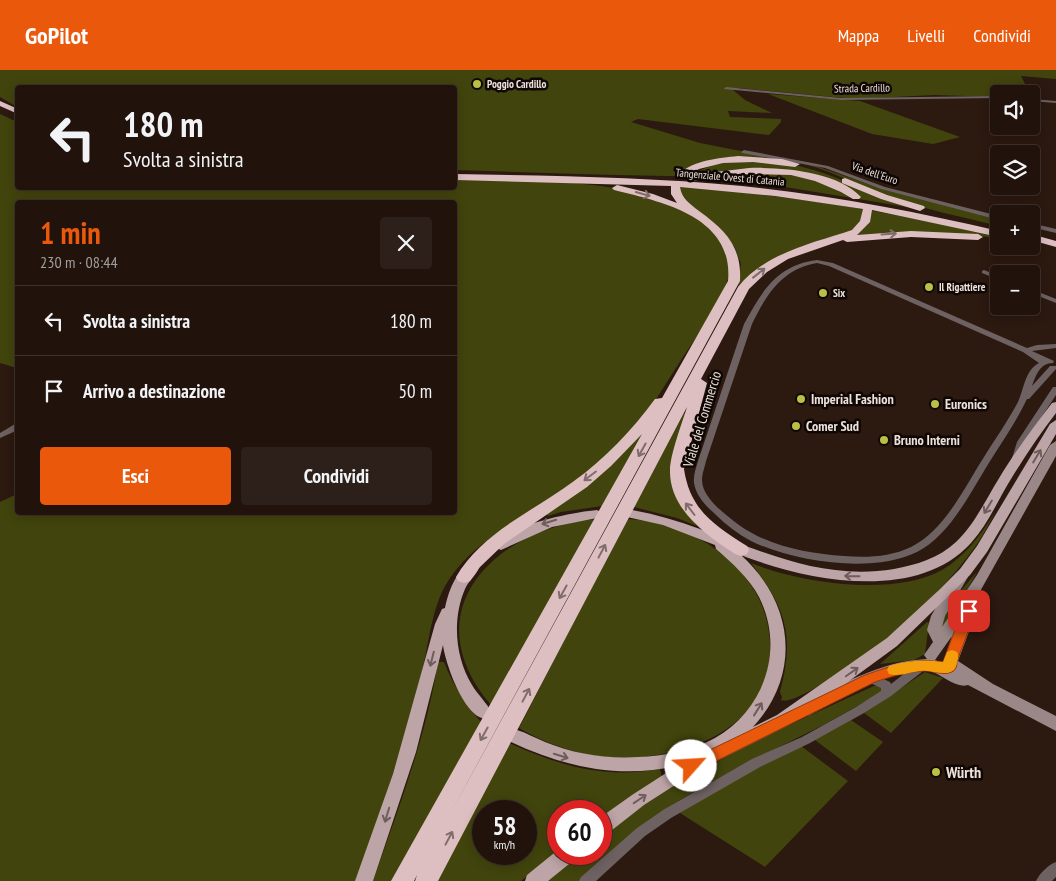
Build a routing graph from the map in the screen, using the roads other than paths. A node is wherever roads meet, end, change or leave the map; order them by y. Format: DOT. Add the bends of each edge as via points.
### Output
graph roads {
  1 [pos="726,88"];
  2 [pos="990,97"];
  3 [pos="1040,101"];
  4 [pos="1056,102"];
  5 [pos="0,103"];
  6 [pos="0,110"];
  7 [pos="15,110"];
  8 [pos="15,117"];
  9 [pos="744,152"];
  10 [pos="684,174"];
  11 [pos="457,175"];
  12 [pos="513,176"];
  13 [pos="675,187"];
  14 [pos="856,196"];
  15 [pos="866,210"];
  16 [pos="990,216"];
  17 [pos="702,219"];
  18 [pos="990,226"];
  19 [pos="990,226"];
  20 [pos="1040,227"];
  21 [pos="1056,231"];
  22 [pos="990,232"];
  23 [pos="990,239"];
  24 [pos="1040,240"];
  25 [pos="823,243"];
  26 [pos="1056,244"];
  27 [pos="1040,246"];
  28 [pos="1056,250"];
  29 [pos="984,272"];
  30 [pos="990,274"];
  31 [pos="1040,295"];
  32 [pos="1056,301"];
  33 [pos="716,327"];
  34 [pos="1056,346"];
  35 [pos="1027,351"];
  36 [pos="1054,365"];
  37 [pos="1056,389"];
  38 [pos="1022,400"];
  39 [pos="1056,405"];
  40 [pos="1056,424"];
  41 [pos="15,428"];
  42 [pos="0,436"];
  43 [pos="1056,445"];
  44 [pos="1013,466"];
  45 [pos="597,514"];
  46 [pos="632,514"];
  47 [pos="707,536"];
  48 [pos="741,550"];
  49 [pos="965,572"];
  50 [pos="464,577"];
  51 [pos="982,578"];
  52 [pos="454,597"];
  53 [pos="938,656"];
  54 [pos="870,678"];
  55 [pos="887,693"];
  56 [pos="484,712"];
  57 [pos="783,720"];
  58 [pos="1056,724"];
  59 [pos="766,729"];
  60 [pos="517,737"];
  61 [pos="730,738"];
  62 [pos="712,748"];
  63 [pos="691,766"];
  64 [pos="612,820"];
  65 [pos="554,865"];
  66 [pos="1056,868"];
  67 [pos="364,881"];
  68 [pos="402,881"];
  69 [pos="426,881"];
  70 [pos="534,881"];
  71 [pos="586,881"];
  72 [pos="1043,881"];
  1 -- 2 [label="street, Strada Cardillo" via="841,100"];
  3 -- 4 [label="street"];
  5 -- 7 [label="highway"];
  6 -- 8 [label="highway"];
  9 -- 16 [label="street, Via dell'Euro" via="826,167 883,188"];
  10 -- 18 [label="highway" via="730,160 791,163 819,170 896,201"];
  11 -- 12 [label="highway, Tangenziale Ovest di Catania"];
  12 -- 14 [label="highway" via="580,174 688,178 776,171 819,179"];
  12 -- 17 [label="highway, one-way" via="614,187 665,201"];
  12 -- 19 [label="highway, Tangenziale Ovest di Catania" via="648,178 755,186 891,206"];
  12 -- 22 [label="highway, Tangenziale Ovest di Catania" via="743,189 859,205"];
  13 -- 17 [label="highway" via="679,200"];
  15 -- 25 [label="highway" via="865,222 856,232"];
  17 -- 33 [label="highway" via="728,243 736,262 730,291"];
  20 -- 21 [label="street"];
  25 -- 23 [label="highway, one-way" via="904,234"];
  24 -- 26 [label="highway"];
  33 -- 25 [label="highway, one-way" via="753,277 784,257"];
  27 -- 28 [label="highway"];
  29 -- 30 [label="street"];
  31 -- 32 [label="street"];
  48 -- 33 [label="highway, one-way" via="693,514 677,481 677,469"];
  33 -- 50 [label="highway, one-way" via="691,351 654,410 619,452 568,493 488,546"];
  33 -- 68 [label="highway, one-way"];
  69 -- 33 [label="highway, one-way"];
  34 -- 35 [label="street"];
  35 -- 36 [label="street, Viale del Commercio"];
  35 -- 38 [label="street, Viale del Commercio" via="831,264 806,261 773,284 752,315 698,480 710,505 729,523 756,539 823,559 892,557 918,547 944,526"];
  36 -- 38 [label="street"];
  36 -- 38 [label="street" via="1039,365 1034,370"];
  37 -- 44 [label="street" via="1021,442"];
  39 -- 44 [label="main road"];
  49 -- 40 [label="main road, one-way"];
  41 -- 42 [label="street"];
  43 -- 51 [label="street"];
  44 -- 48 [label="main road, one-way" via="973,531 958,548 948,556 914,570 883,575 830,575 797,570"];
  45 -- 50 [label="main road, one-way" via="560,519 524,532 501,545"];
  46 -- 47 [label="main road" via="661,519"];
  47 -- 48 [label="main road"];
  61 -- 47 [label="main road, one-way" via="755,714 768,691 778,664 779,637 775,616 760,586 731,554"];
  49 -- 53 [label="street" via="935,624"];
  57 -- 49 [label="main road, one-way" via="892,642"];
  50 -- 52 [label="main road"];
  51 -- 53 [label="street"];
  51 -- 53 [label="street" via="966,600"];
  52 -- 56 [label="main road" via="449,626 452,656 463,685"];
  52 -- 67 [label="main road, one-way" via="440,628 420,711"];
  53 -- 54 [label="street"];
  53 -- 55 [label="street"];
  53 -- 58 [label="street" via="988,689"];
  54 -- 55 [label="street" via="886,685"];
  54 -- 57 [label="street"];
  55 -- 71 [label="street" via="682,805 641,832"];
  57 -- 59 [label="main road"];
  59 -- 61 [label="main road"];
  59 -- 63 [label="main road"];
  60 -- 62 [label="main road, one-way" via="564,757 605,764 655,762 694,755"];
  61 -- 62 [label="main road"];
  62 -- 63 [label="main road"];
  64 -- 63 [label="main road, one-way"];
  65 -- 70 [label="main road"];
  66 -- 72 [label="street"];
}
